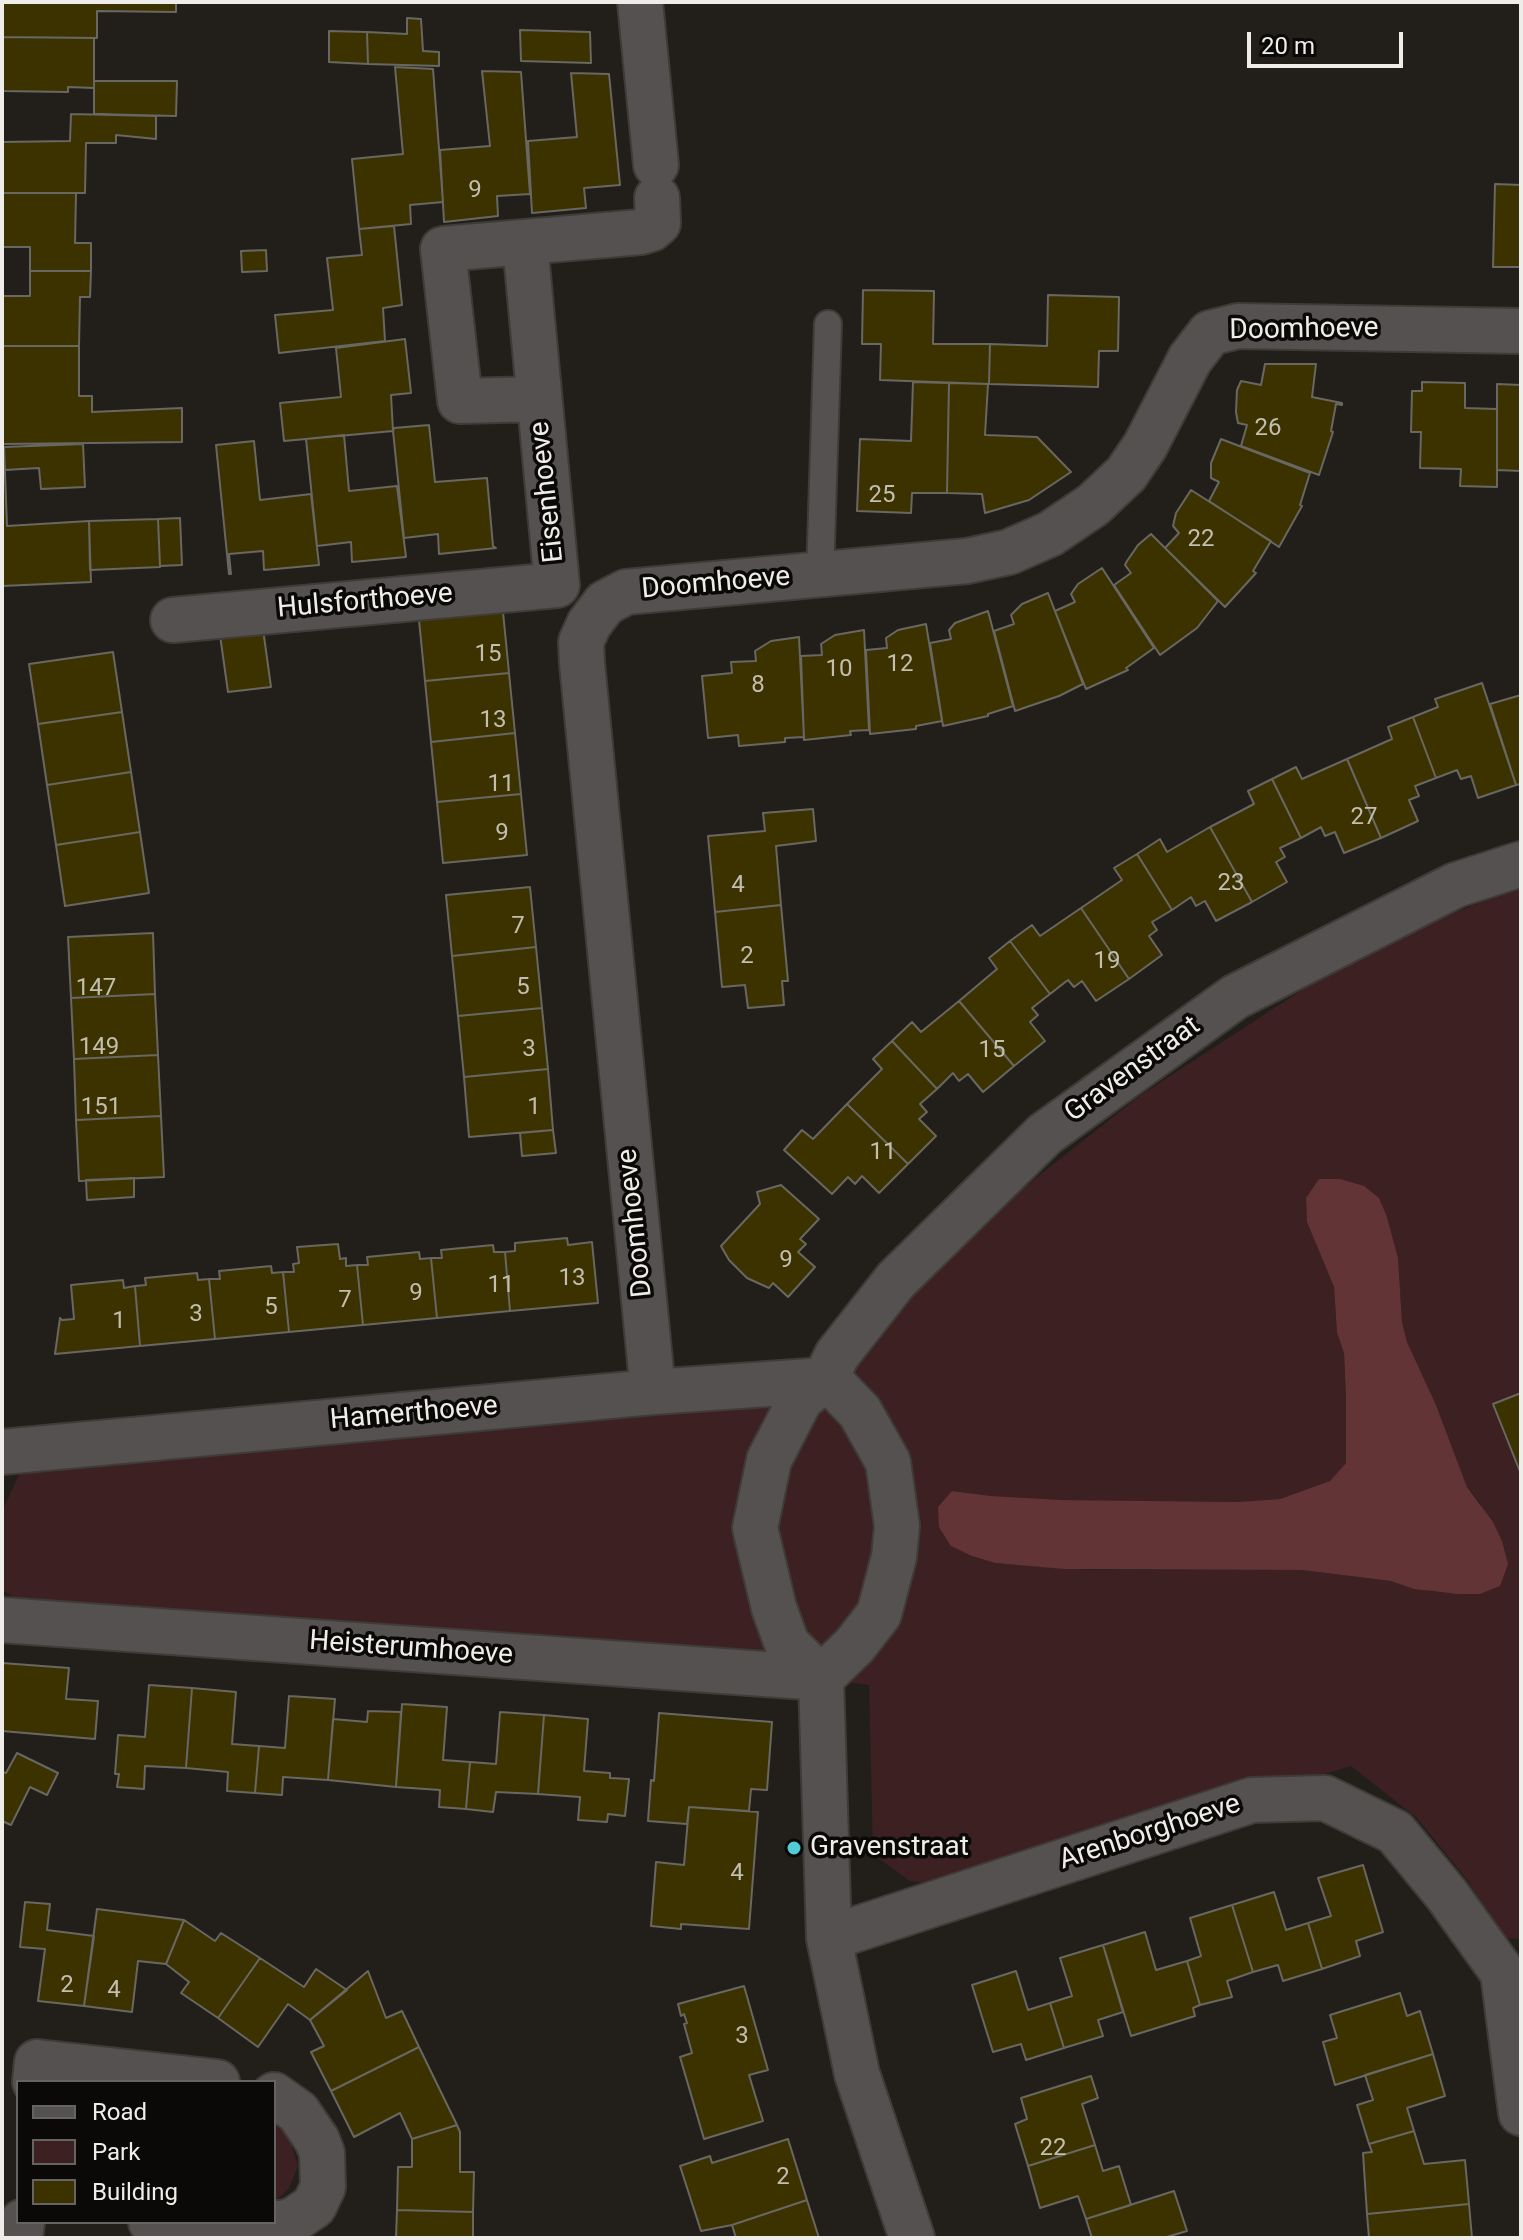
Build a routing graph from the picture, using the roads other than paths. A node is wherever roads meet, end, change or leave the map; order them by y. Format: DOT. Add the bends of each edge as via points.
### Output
graph roads {
  1 [pos="640,2"];
  2 [pos="525,243"];
  3 [pos="828,324"];
  4 [pos="1521,331"];
  5 [pos="539,399"];
  6 [pos="820,575"];
  7 [pos="557,585"];
  8 [pos="173,620"];
  9 [pos="589,624"];
  10 [pos="1521,864"];
  11 [pos="825,1380"];
  12 [pos="653,1392"];
  13 [pos="2,1452"];
  14 [pos="2,1620"];
  15 [pos="821,1678"];
  16 [pos="829,1938"];
  17 [pos="1512,1969"];
  18 [pos="35,2080"];
  19 [pos="199,2080"];
  20 [pos="276,2096"];
  21 [pos="1521,2113"];
  22 [pos="276,2223"];
  23 [pos="912,2238"];
  1 -- 2 [label="street, Eisenhoeve" via="658,223 651,229"];
  2 -- 5 [label="street, Eisenhoeve"];
  2 -- 5 [label="street, Eisenhoeve" via="443,249 460,401"];
  3 -- 6 [label="lane"];
  4 -- 6 [label="street, Doomhoeve" via="1238,326 1210,333 1126,474 1050,534 1009,552 967,561"];
  5 -- 7 [label="street, Eisenhoeve"];
  6 -- 9 [label="street, Doomhoeve" via="626,592 605,603"];
  7 -- 8 [label="street, Hulsforthoeve"];
  7 -- 9 [label="street"];
  9 -- 12 [label="street, Doomhoeve" via="581,642 582,663"];
  10 -- 11 [label="street, Gravenstraat" via="1456,885 1235,997 1117,1080 1045,1134 896,1280 837,1355"];
  11 -- 12 [label="street, Hamerthoeve"];
  11 -- 15 [label="street, Gravenstraat" via="801,1398 790,1415 769,1460 755,1528 787,1644"];
  11 -- 15 [label="street" via="860,1412 888,1462 897,1526 879,1614"];
  12 -- 13 [label="street, Hamerthoeve"];
  14 -- 15 [label="street, Heisterumhoeve"];
  15 -- 16 [label="street"];
  16 -- 17 [label="street, Arenborghoeve" via="1252,1800 1325,1798 1395,1832"];
  16 -- 23 [label="street" via="857,2074"];
  17 -- 21 [label="street, Arenborghoeve"];
  18 -- 19 [label="street" via="37,2062"];
  20 -- 22 [label="street" via="298,2112 317,2140 323,2187 314,2206 295,2219"];
}
